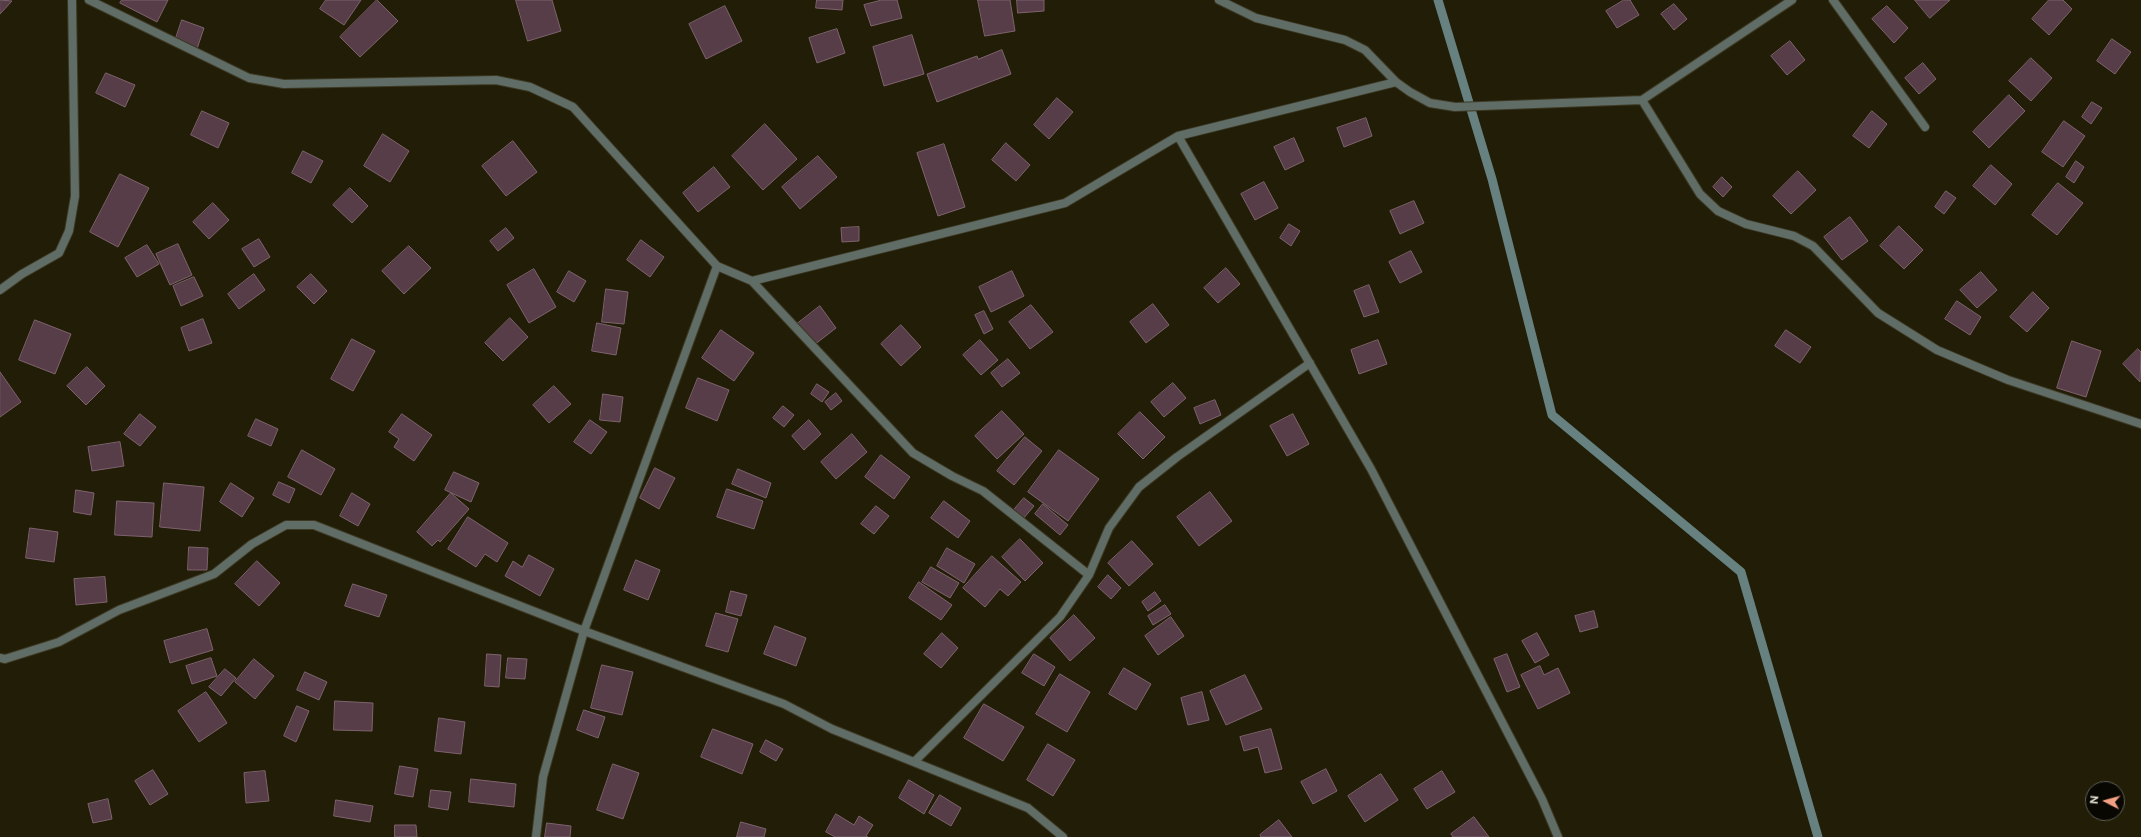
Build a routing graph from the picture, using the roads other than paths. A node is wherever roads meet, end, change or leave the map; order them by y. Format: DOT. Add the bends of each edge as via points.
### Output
graph roads {
  1 [pos="72,0"];
  2 [pos="89,0"];
  3 [pos="1219,0"];
  4 [pos="1792,0"];
  5 [pos="1833,0"];
  6 [pos="1396,82"];
  7 [pos="1642,100"];
  8 [pos="1925,127"];
  9 [pos="1178,136"];
  10 [pos="717,266"];
  11 [pos="752,281"];
  12 [pos="0,290"];
  13 [pos="1310,363"];
  14 [pos="2141,424"];
  15 [pos="1089,575"];
  16 [pos="584,631"];
  17 [pos="0,658"];
  18 [pos="914,762"];
  19 [pos="536,837"];
  20 [pos="1063,837"];
  21 [pos="1558,837"];
  1 -- 12 [label="street" via="75,196 69,231 59,253"];
  2 -- 10 [label="street" via="249,78 284,84 496,80 530,87 573,107"];
  3 -- 6 [label="street" via="1256,18 1345,40 1365,50"];
  4 -- 7 [label="street"];
  5 -- 8 [label="street"];
  6 -- 7 [label="street" via="1430,102 1455,107"];
  6 -- 9 [label="street"];
  7 -- 14 [label="street" via="1700,194 1718,211 1746,224 1794,236 1813,246 1878,313 1937,350 2008,380"];
  9 -- 11 [label="street" via="1065,203"];
  9 -- 13 [label="street"];
  10 -- 11 [label="street"];
  10 -- 16 [label="street"];
  11 -- 15 [label="street" via="914,453 983,491"];
  13 -- 15 [label="street" via="1177,456 1139,487 1109,528"];
  13 -- 21 [label="street" via="1371,468 1542,799"];
  15 -- 18 [label="street" via="1060,617"];
  16 -- 17 [label="street" via="314,525 286,525 252,544 214,574 119,610 59,642 5,659"];
  16 -- 18 [label="street" via="784,704 832,729"];
  16 -- 19 [label="street" via="543,778"];
  18 -- 20 [label="street" via="1028,808"];
}
